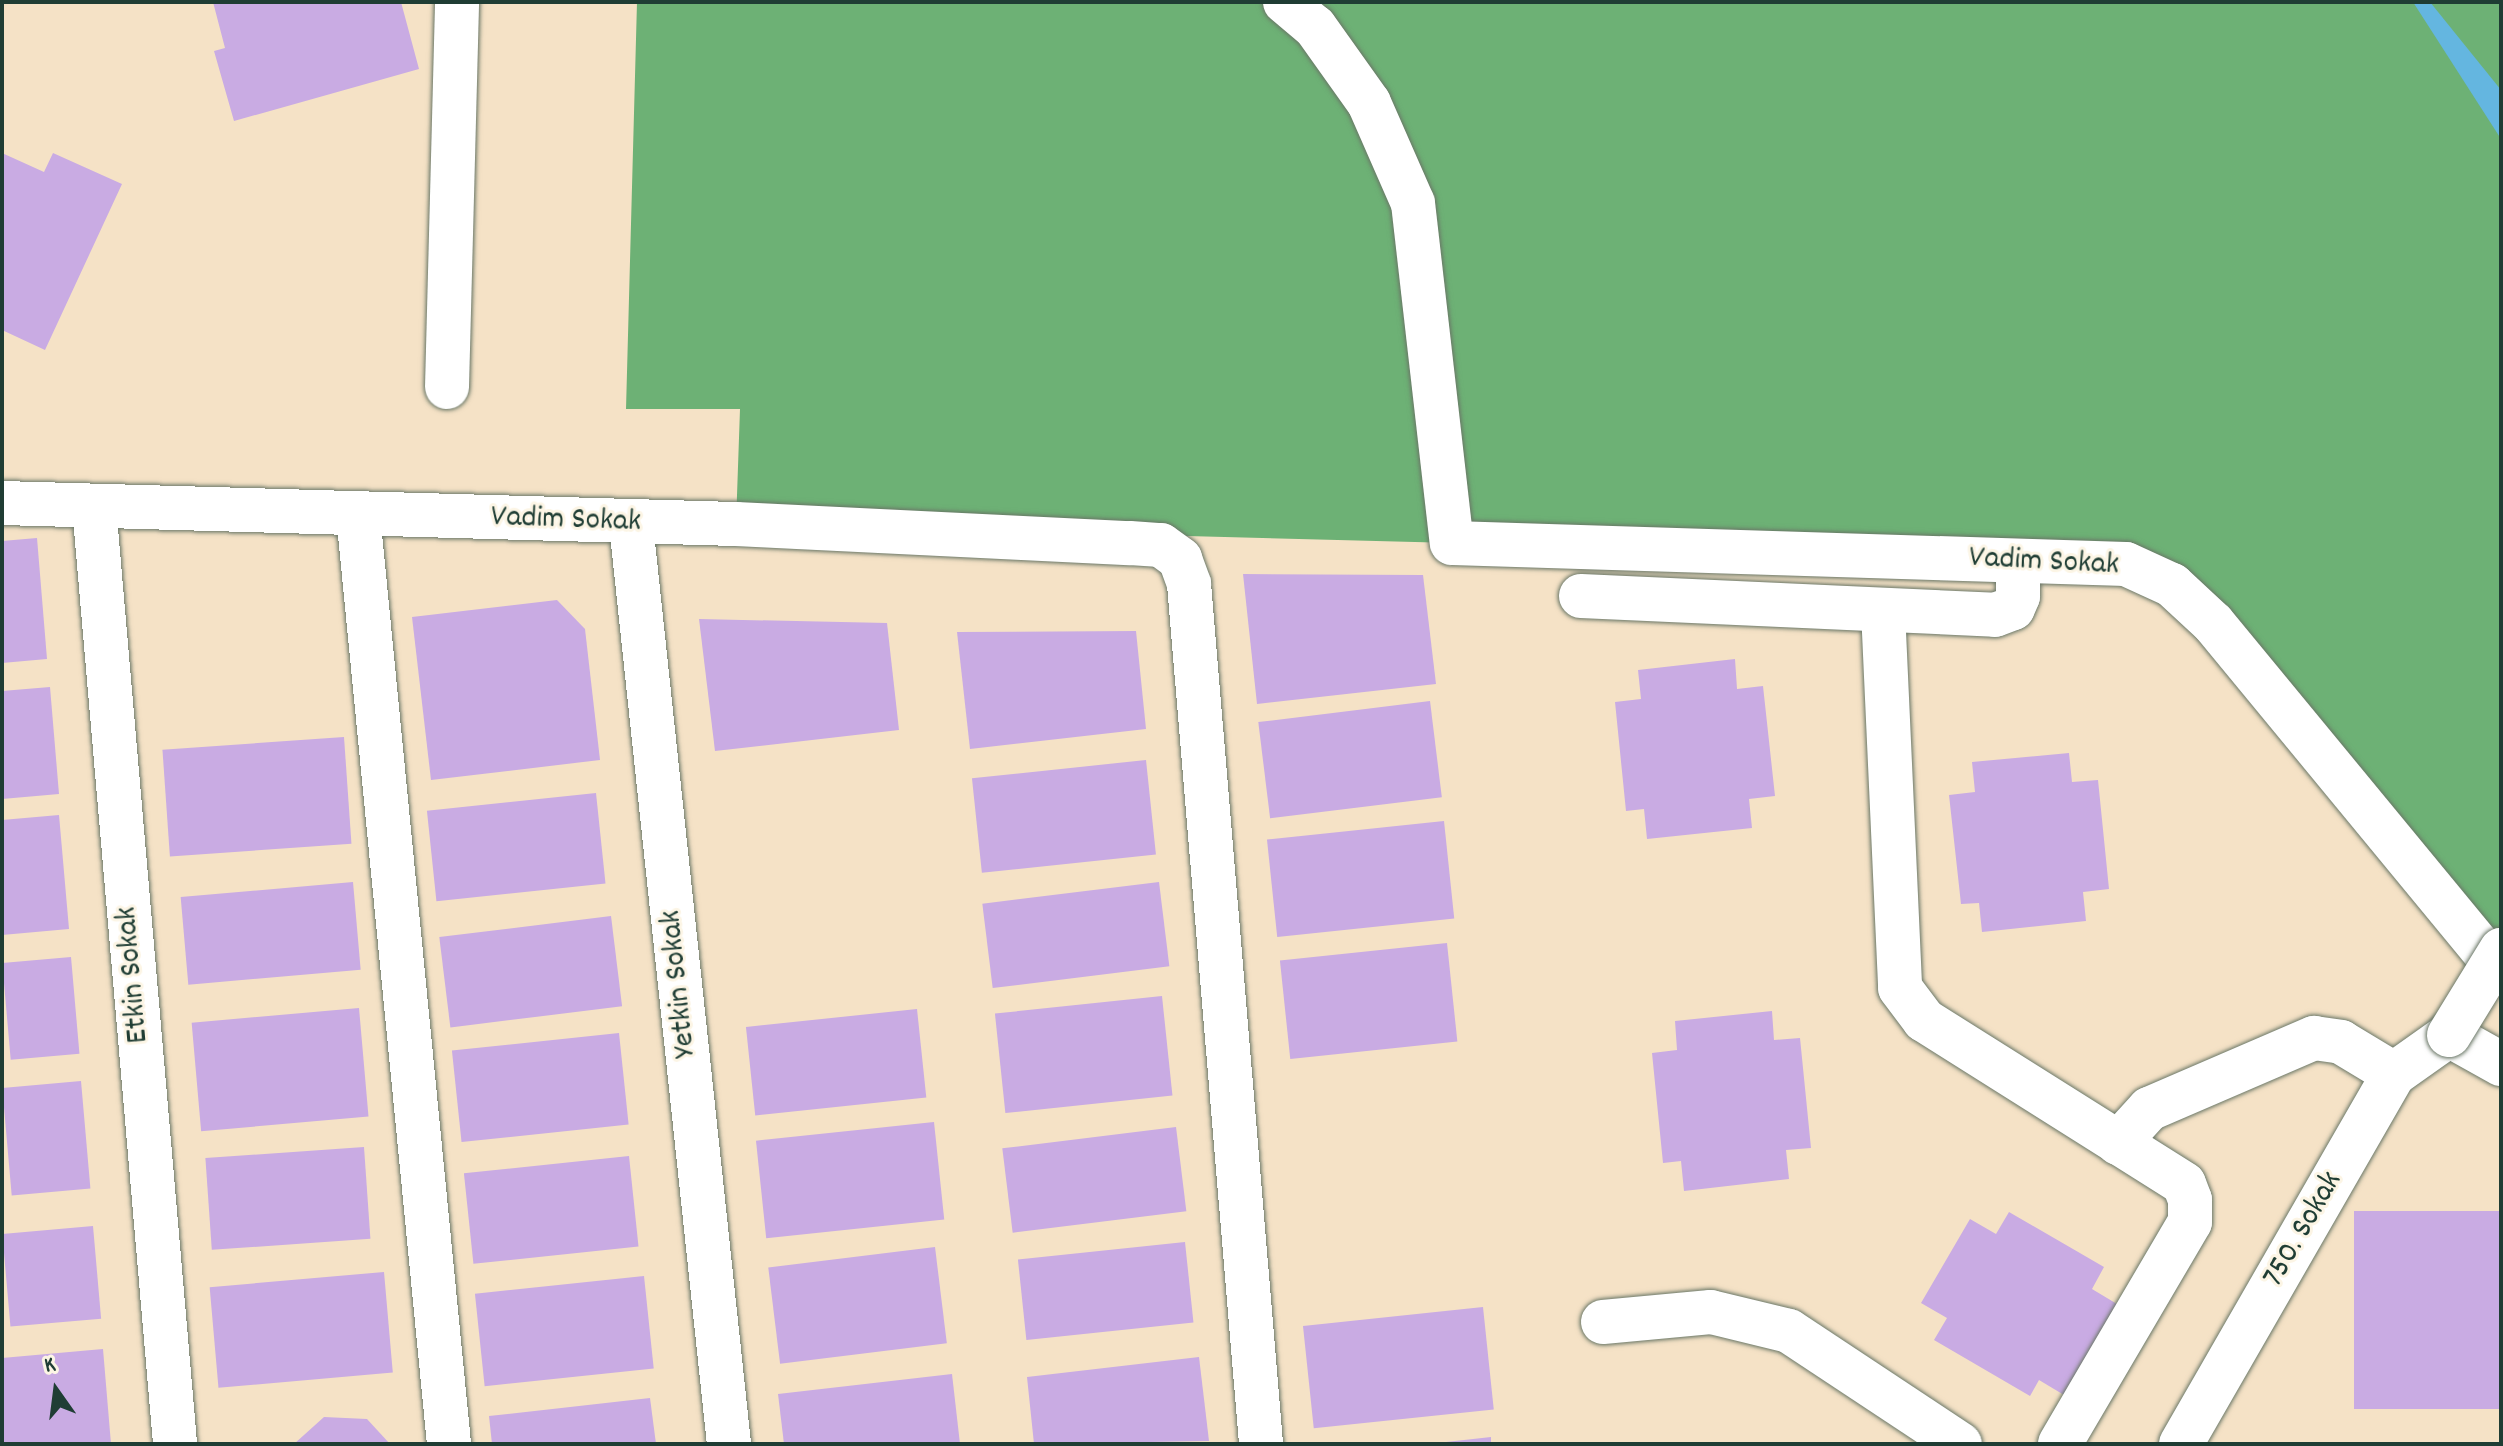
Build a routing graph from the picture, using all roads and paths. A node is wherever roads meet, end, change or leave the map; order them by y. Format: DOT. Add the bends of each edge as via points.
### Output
graph roads {
  1 [pos="457,2"];
  2 [pos="1285,2"];
  3 [pos="447,387"];
  4 [pos="2,503"];
  5 [pos="94,506"];
  6 [pos="358,514"];
  7 [pos="631,524"];
  8 [pos="2018,561"];
  9 [pos="1581,596"];
  10 [pos="1883,610"];
  11 [pos="2501,950"];
  12 [pos="2501,972"];
  13 [pos="2449,1035"];
  14 [pos="2501,1064"];
  15 [pos="2394,1074"];
  16 [pos="2118,1143"];
  17 [pos="1603,1322"];
  18 [pos="2193,1439"];
  19 [pos="175,1444"];
  20 [pos="449,1444"];
  21 [pos="729,1444"];
  22 [pos="1261,1444"];
  23 [pos="1960,1444"];
  24 [pos="2060,1444"];
  1 -- 3 [label="street"];
  2 -- 8 [label="street, Vadim Sokak" via="1315,27 1369,103 1413,203 1452,543"];
  4 -- 5 [label="street, Vadim Sokak"];
  5 -- 6 [label="street, Vadim Sokak"];
  5 -- 19 [label="street, Etkin Sokak"];
  6 -- 7 [label="street, Vadim Sokak"];
  6 -- 20 [label="street"];
  7 -- 21 [label="street, Yetkin Sokak"];
  7 -- 22 [label="street, Vadim Sokak" via="1130,543 1161,545 1180,559 1189,584"];
  8 -- 10 [label="street" via="2013,608 1995,615"];
  8 -- 12 [label="street, Vadim Sokak" via="2126,564 2172,585 2213,623 2433,899"];
  9 -- 10 [label="street"];
  10 -- 16 [label="street" via="1900,988 1941,1032"];
  11 -- 13 [label="street, bridge"];
  13 -- 14 [label="street"];
  13 -- 15 [label="street, 750. Sokak"];
  15 -- 16 [label="street" via="2341,1042 2314,1038 2149,1109"];
  15 -- 18 [label="street, 750. Sokak"];
  16 -- 24 [label="street" via="2184,1184 2190,1222"];
  17 -- 23 [label="street" via="1711,1312 1789,1331"];
}
